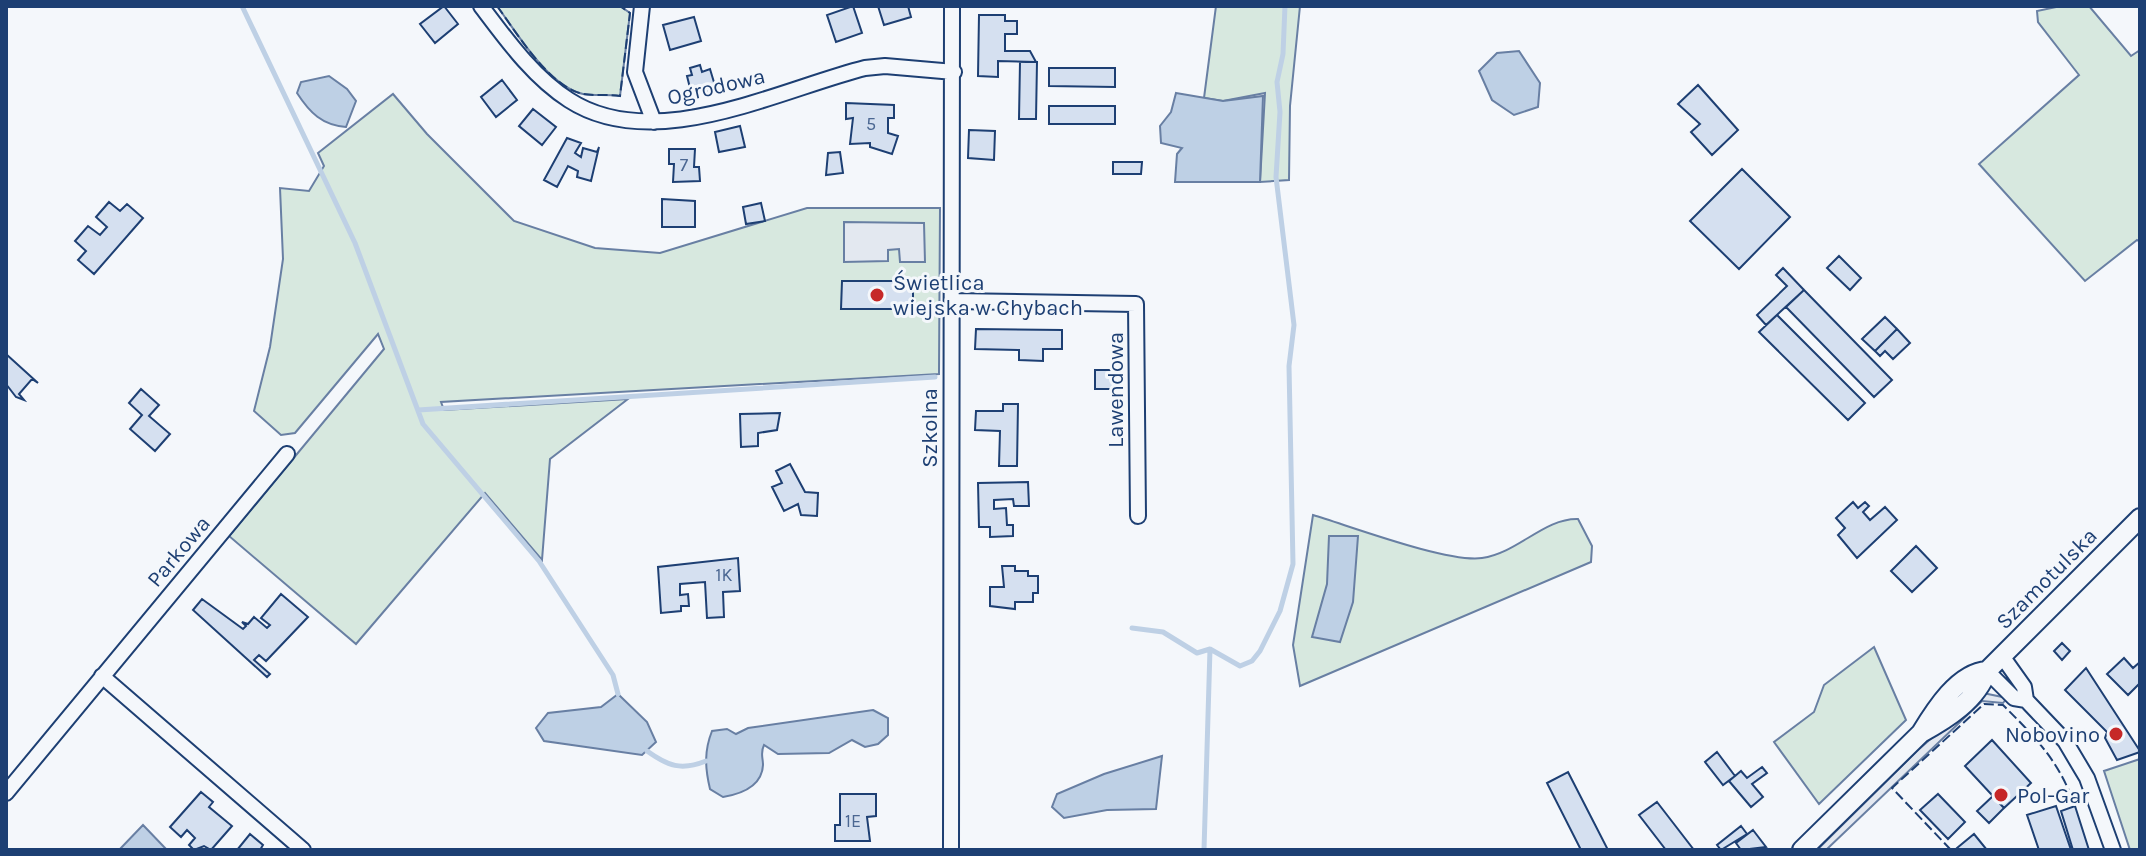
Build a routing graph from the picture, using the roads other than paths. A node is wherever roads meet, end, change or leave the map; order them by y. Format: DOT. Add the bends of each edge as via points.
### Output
graph roads {
  1 [pos="481,6"];
  2 [pos="642,6"];
  3 [pos="952,6"];
  4 [pos="954,72"];
  5 [pos="654,122"];
  6 [pos="952,301"];
  7 [pos="287,454"];
  8 [pos="1138,516"];
  9 [pos="2140,518"];
  10 [pos="2002,656"];
  11 [pos="1987,671"];
  12 [pos="102,676"];
  13 [pos="2026,700"];
  14 [pos="6,793"];
  15 [pos="303,850"];
  16 [pos="951,850"];
  17 [pos="1802,850"];
  18 [pos="2113,850"];
  1 -- 5 [label="street, Ogrodowa" via="533,70 570,101 621,118"];
  2 -- 5 [label="street" via="635,72"];
  3 -- 4 [label="street, Szkolna"];
  4 -- 5 [label="street, Ogrodowa" via="865,68 703,116"];
  4 -- 6 [label="street, Szkolna"];
  6 -- 8 [label="street, Lawendowa" via="1136,304"];
  6 -- 16 [label="street, Szkolna"];
  7 -- 12 [label="street, Parkowa"];
  9 -- 10 [label="street, Szamotulska"];
  10 -- 11 [label="street, Szamotulska"];
  10 -- 13 [label="street" via="2024,687"];
  11 -- 13 [label="street" via="2014,698"];
  11 -- 17 [label="street, Szamotulska" via="1979,688 1955,712 1921,733"];
  12 -- 14 [label="street, Parkowa"];
  12 -- 15 [label="street"];
  13 -- 18 [label="street" via="2060,735 2085,775"];
}
